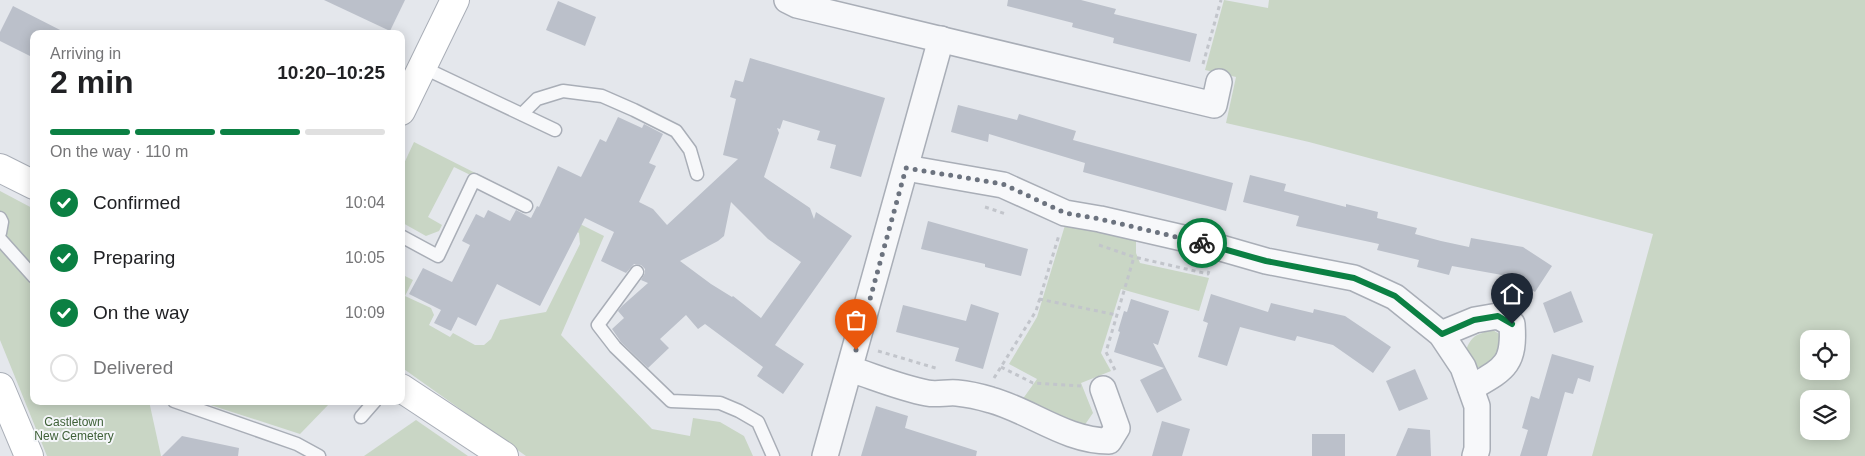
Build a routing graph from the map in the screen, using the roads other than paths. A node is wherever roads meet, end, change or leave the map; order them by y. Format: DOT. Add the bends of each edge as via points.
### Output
graph roads {
  1 [pos="455,0"];
  2 [pos="787,0"];
  3 [pos="942,40"];
  4 [pos="422,67"];
  5 [pos="1219,82"];
  6 [pos="405,103"];
  7 [pos="522,114"];
  8 [pos="555,130"];
  9 [pos="0,168"];
  10 [pos="906,168"];
  11 [pos="697,174"];
  12 [pos="30,183"];
  13 [pos="526,206"];
  14 [pos="0,218"];
  15 [pos="0,233"];
  16 [pos="405,238"];
  17 [pos="0,240"];
  18 [pos="637,272"];
  19 [pos="30,273"];
  20 [pos="1442,334"];
  21 [pos="860,372"];
  22 [pos="1099,384"];
  23 [pos="0,387"];
  24 [pos="1470,388"];
  25 [pos="405,391"];
  26 [pos="185,405"];
  27 [pos="372,405"];
  28 [pos="361,417"];
  29 [pos="29,456"];
  30 [pos="319,456"];
  31 [pos="504,456"];
  32 [pos="773,456"];
  33 [pos="824,456"];
  34 [pos="1475,456"];
  1 -- 4 [label="street"];
  2 -- 3 [label="street"];
  3 -- 5 [label="street" via="1214,105"];
  3 -- 10 [label="street"];
  4 -- 6 [label="street"];
  4 -- 7 [label="lane"];
  7 -- 8 [label="lane"];
  7 -- 11 [label="lane" via="537,99 563,91 602,96 676,131 690,150"];
  9 -- 12 [label="street"];
  10 -- 20 [label="street" via="1003,184 1065,213 1200,242 1266,261 1354,278 1395,296"];
  10 -- 21 [label="street"];
  13 -- 16 [label="lane" via="474,180 438,256"];
  14 -- 15 [label="lane"];
  17 -- 19 [label="lane"];
  18 -- 32 [label="lane" via="598,325 615,347 671,401 720,403 758,422"];
  20 -- 24 [label="street" via="1463,367"];
  20 -- 24 [label="street" via="1474,320 1498,316 1512,324 1509,360 1498,373"];
  21 -- 22 [label="street" via="929,393 958,393 989,399 1077,436 1109,440 1117,428"];
  21 -- 33 [label="street"];
  23 -- 29 [label="street"];
  24 -- 34 [label="street" via="1477,406"];
  25 -- 31 [label="street"];
  26 -- 30 [label="lane" via="297,444"];
  27 -- 28 [label="lane"];
}
